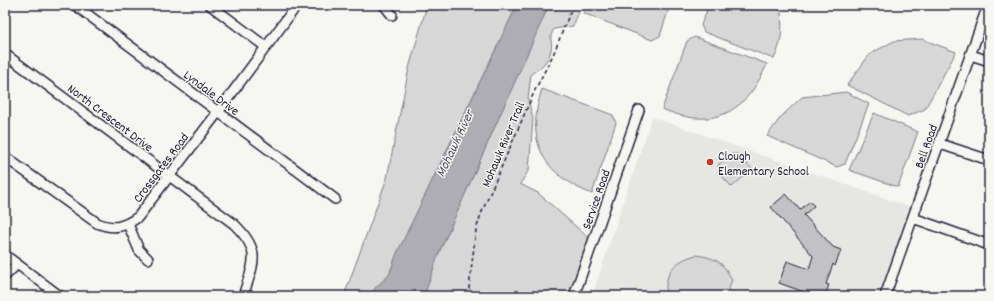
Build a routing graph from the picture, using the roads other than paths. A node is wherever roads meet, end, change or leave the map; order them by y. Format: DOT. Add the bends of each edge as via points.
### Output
graph roads {
  1 [pos="75,5"];
  2 [pos="210,5"];
  3 [pos="296,5"];
  4 [pos="384,5"];
  5 [pos="988,5"];
  6 [pos="392,15"];
  7 [pos="266,48"];
  8 [pos="5,54"];
  9 [pos="971,55"];
  10 [pos="989,61"];
  11 [pos="639,110"];
  12 [pos="218,112"];
  13 [pos="940,144"];
  14 [pos="5,157"];
  15 [pos="989,160"];
  16 [pos="169,176"];
  17 [pos="335,198"];
  18 [pos="913,218"];
  19 [pos="128,224"];
  20 [pos="989,245"];
  21 [pos="5,255"];
  22 [pos="148,259"];
  23 [pos="17,264"];
  24 [pos="5,276"];
  25 [pos="60,296"];
  26 [pos="243,296"];
  27 [pos="574,296"];
  28 [pos="885,296"];
  1 -- 12 [label="street, Lyndale Drive"];
  2 -- 7 [label="street"];
  3 -- 7 [label="street, Crossgates Road"];
  4 -- 6 [label="street"];
  5 -- 9 [label="street, Bell Road"];
  7 -- 12 [label="street, Crossgates Road"];
  8 -- 16 [label="street, North Crescent Drive"];
  9 -- 10 [label="street"];
  9 -- 13 [label="street, Bell Road"];
  11 -- 27 [label="street, Service Road"];
  12 -- 16 [label="street, Crossgates Road"];
  12 -- 17 [label="street, Lyndale Drive"];
  13 -- 15 [label="street"];
  13 -- 18 [label="street, Bell Road"];
  14 -- 19 [label="street" via="97,223 109,228 119,228"];
  16 -- 19 [label="street, Crossgates Road" via="138,217"];
  16 -- 26 [label="street, North Crescent Drive" via="234,224 246,236 254,258"];
  18 -- 20 [label="street"];
  18 -- 28 [label="street, Bell Road"];
  19 -- 22 [label="street" via="139,250"];
  21 -- 23 [label="street"];
  23 -- 24 [label="street"];
  23 -- 25 [label="street"];
}
